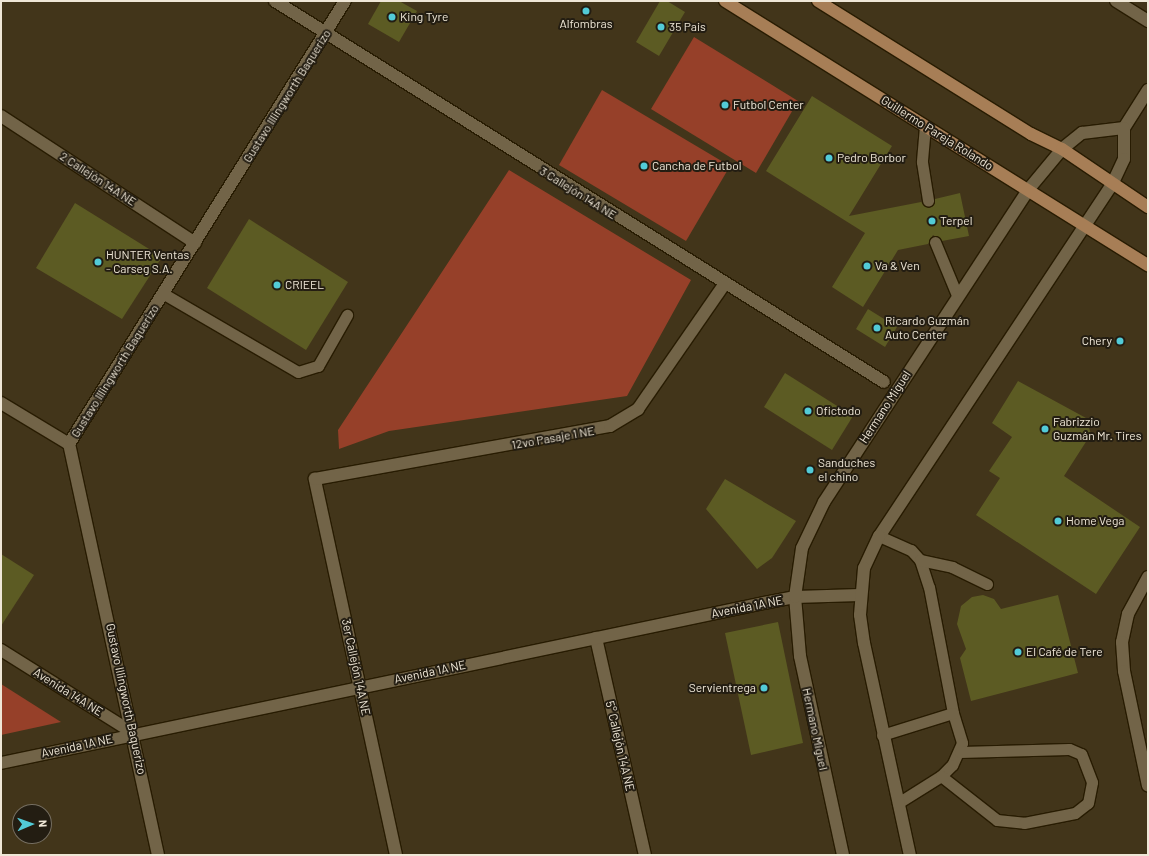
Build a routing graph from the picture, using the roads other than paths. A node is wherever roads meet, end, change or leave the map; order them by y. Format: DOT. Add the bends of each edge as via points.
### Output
graph roads {
  1 [pos="275,1"];
  2 [pos="345,1"];
  3 [pos="725,1"];
  4 [pos="818,1"];
  5 [pos="1116,1"];
  6 [pos="1148,21"];
  7 [pos="326,33"];
  8 [pos="1148,90"];
  9 [pos="1,116"];
  10 [pos="925,126"];
  11 [pos="1124,128"];
  12 [pos="1062,149"];
  13 [pos="1113,183"];
  14 [pos="1028,190"];
  15 [pos="928,200"];
  16 [pos="1148,207"];
  17 [pos="1084,225"];
  18 [pos="935,242"];
  19 [pos="195,243"];
  20 [pos="1148,265"];
  21 [pos="724,285"];
  22 [pos="164,294"];
  23 [pos="957,295"];
  24 [pos="347,315"];
  25 [pos="884,382"];
  26 [pos="1,403"];
  27 [pos="69,444"];
  28 [pos="315,479"];
  29 [pos="879,536"];
  30 [pos="920,560"];
  31 [pos="1148,577"];
  32 [pos="987,584"];
  33 [pos="860,595"];
  34 [pos="795,597"];
  35 [pos="596,638"];
  36 [pos="1,650"];
  37 [pos="361,687"];
  38 [pos="952,713"];
  39 [pos="135,734"];
  40 [pos="882,734"];
  41 [pos="960,752"];
  42 [pos="1,763"];
  43 [pos="941,776"];
  44 [pos="1148,786"];
  45 [pos="898,803"];
  46 [pos="158,855"];
  47 [pos="396,855"];
  48 [pos="645,855"];
  49 [pos="843,855"];
  50 [pos="910,855"];
  1 -- 7 [label="street, 3 Callejón 14A NE"];
  2 -- 7 [label="street, Gustavo Illingworth Baquerizo"];
  3 -- 10 [label="main road, Guillermo Pareja Rolando"];
  4 -- 12 [label="main road" via="1031,134"];
  5 -- 6 [label="street"];
  7 -- 19 [label="street, Gustavo Illingworth Baquerizo"];
  7 -- 21 [label="street, 3 Callejón 14A NE"];
  8 -- 11 [label="street"];
  9 -- 19 [label="street, 2 Callejón 14A NE"];
  10 -- 14 [label="main road, Guillermo Pareja Rolando"];
  10 -- 15 [label="lane" via="922,162"];
  11 -- 12 [label="street, Hermano Miguel" via="1082,133"];
  11 -- 13 [label="street" via="1124,159"];
  12 -- 13 [label="main road"];
  12 -- 14 [label="street, Hermano Miguel"];
  13 -- 16 [label="main road"];
  13 -- 17 [label="street"];
  14 -- 17 [label="main road, Guillermo Pareja Rolando"];
  14 -- 23 [label="street, Hermano Miguel"];
  17 -- 20 [label="main road, Guillermo Pareja Rolando"];
  17 -- 29 [label="street"];
  18 -- 23 [label="lane"];
  19 -- 22 [label="street, Gustavo Illingworth Baquerizo"];
  21 -- 25 [label="street, 3 Callejón 14A NE"];
  21 -- 28 [label="street, 12vo Pasaje 1 NE" via="638,409 610,426"];
  22 -- 24 [label="lane" via="298,372 318,366"];
  22 -- 27 [label="street, Gustavo Illingworth Baquerizo"];
  23 -- 34 [label="street, Hermano Miguel" via="824,502 802,548"];
  26 -- 27 [label="street"];
  27 -- 39 [label="street, Gustavo Illingworth Baquerizo"];
  28 -- 37 [label="street, 3er Callejón 14A NE"];
  29 -- 30 [label="lane" via="911,550"];
  29 -- 33 [label="street" via="864,568"];
  30 -- 32 [label="lane" via="952,567"];
  30 -- 38 [label="lane" via="929,587"];
  31 -- 44 [label="street" via="1128,614 1122,642 1124,671"];
  33 -- 34 [label="street, Avenida 1A NE"];
  33 -- 40 [label="street" via="864,643"];
  34 -- 35 [label="street, Avenida 1A NE"];
  34 -- 49 [label="street, Hermano Miguel" via="807,698"];
  35 -- 37 [label="street, Avenida 1A NE"];
  35 -- 48 [label="street, 5° Callejón 14A NE"];
  36 -- 39 [label="street, Avenida 14A NE"];
  37 -- 39 [label="street, Avenida 1A NE"];
  37 -- 47 [label="street, 3er Callejón 14A NE"];
  38 -- 40 [label="lane"];
  38 -- 41 [label="lane" via="962,743"];
  39 -- 42 [label="street, Avenida 1A NE"];
  39 -- 46 [label="street, Gustavo Illingworth Baquerizo"];
  40 -- 45 [label="street"];
  41 -- 43 [label="lane"];
  41 -- 43 [label="lane" via="1069,749 1081,754 1092,782 1088,803 1075,813 1024,823 997,820"];
  43 -- 45 [label="lane"];
  45 -- 50 [label="street"];
}
